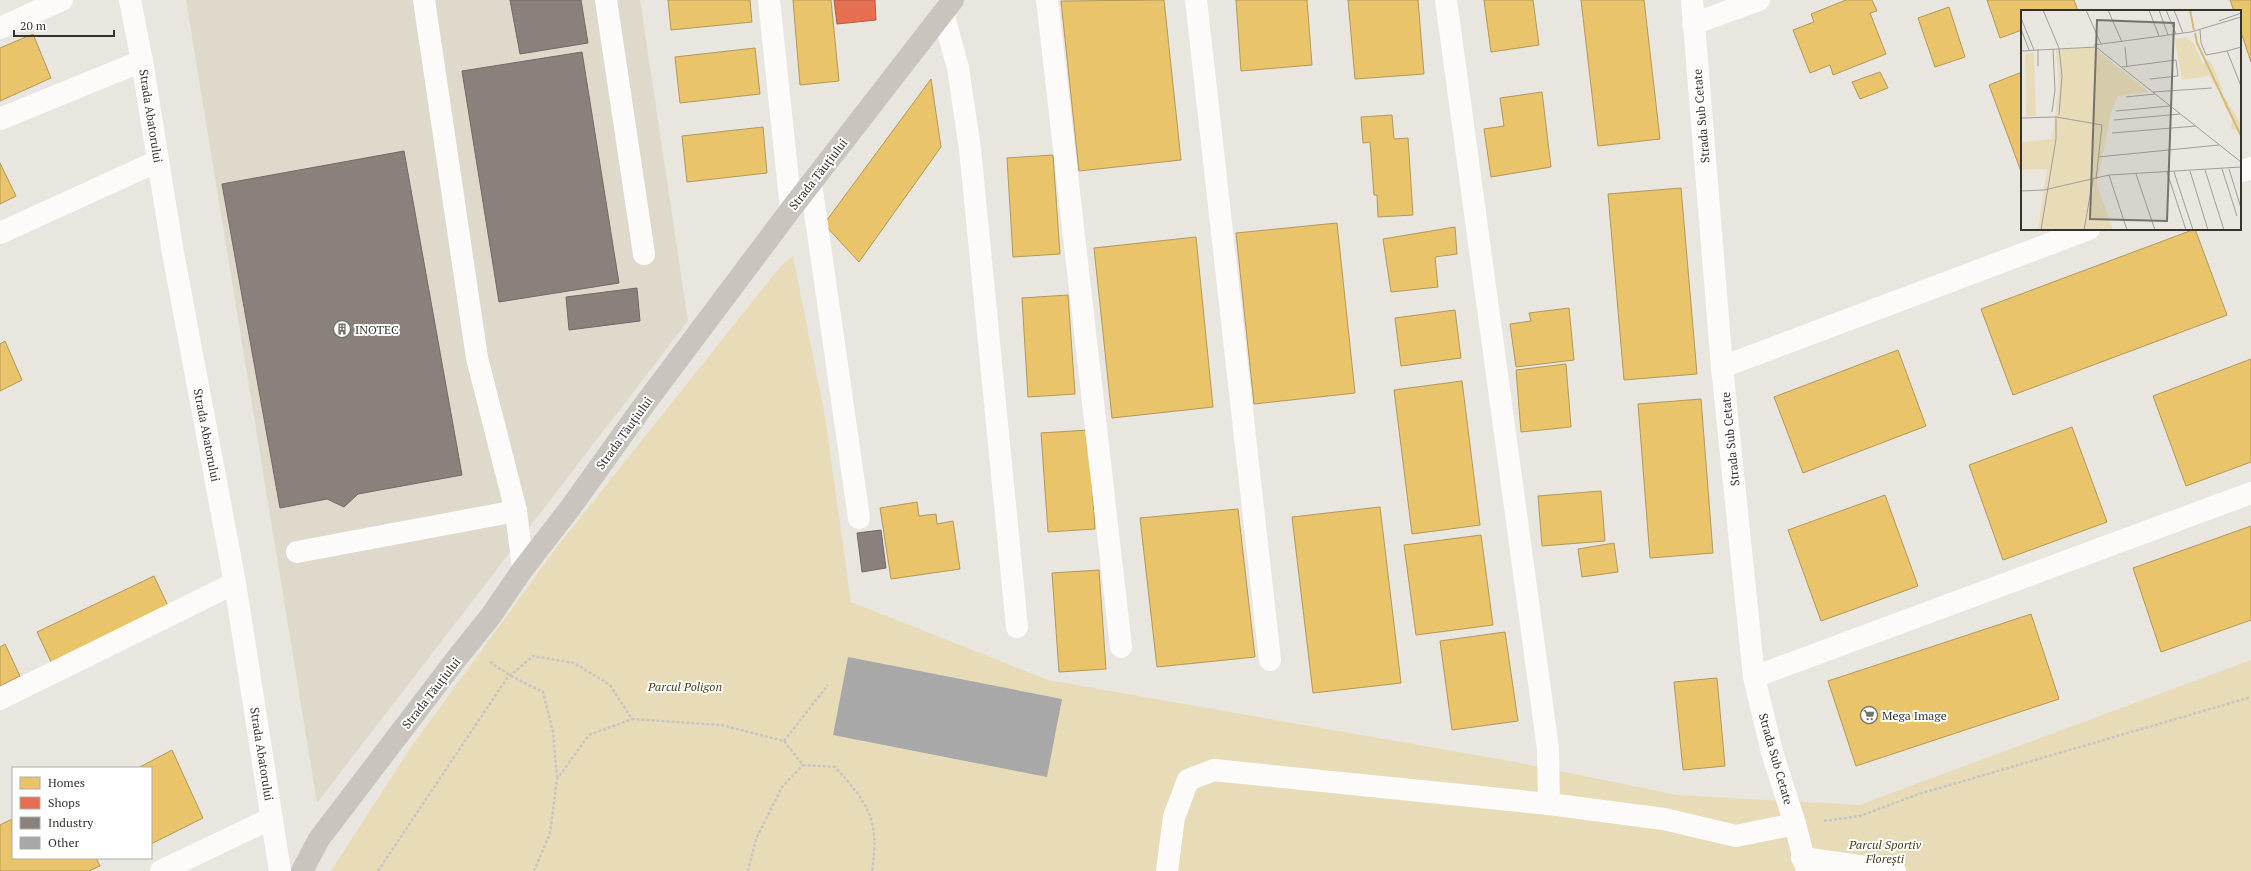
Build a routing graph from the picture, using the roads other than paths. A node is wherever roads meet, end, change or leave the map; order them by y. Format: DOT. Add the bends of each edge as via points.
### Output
graph roads {
  1 [pos="62,0"];
  2 [pos="130,0"];
  3 [pos="424,0"];
  4 [pos="606,0"];
  5 [pos="769,0"];
  6 [pos="1047,0"];
  7 [pos="1196,0"];
  8 [pos="1446,0"];
  9 [pos="1692,0"];
  10 [pos="1759,0"];
  11 [pos="948,7"];
  12 [pos="1693,24"];
  13 [pos="0,28"];
  14 [pos="142,61"];
  15 [pos="0,119"];
  16 [pos="158,161"];
  17 [pos="2251,168"];
  18 [pos="2241,172"];
  19 [pos="810,184"];
  20 [pos="791,209"];
  21 [pos="2086,230"];
  22 [pos="0,233"];
  23 [pos="644,254"];
  24 [pos="1722,367"];
  25 [pos="2251,493"];
  26 [pos="516,511"];
  27 [pos="859,518"];
  28 [pos="297,552"];
  29 [pos="523,569"];
  30 [pos="235,583"];
  31 [pos="1017,627"];
  32 [pos="1120,647"];
  33 [pos="1270,660"];
  34 [pos="1754,677"];
  35 [pos="0,698"];
  36 [pos="1549,804"];
  37 [pos="272,818"];
  38 [pos="1795,824"];
  39 [pos="1805,864"];
  40 [pos="161,871"];
  41 [pos="280,871"];
  42 [pos="302,871"];
  43 [pos="1167,871"];
  44 [pos="1894,871"];
  1 -- 13 [label="street"];
  2 -- 14 [label="street, Strada Abatorului"];
  3 -- 26 [label="street" via="477,358"];
  4 -- 23 [label="street"];
  5 -- 20 [label="street"];
  6 -- 32 [label="street"];
  7 -- 33 [label="street"];
  8 -- 36 [label="street" via="1548,749"];
  9 -- 12 [label="street, Strada Sub Cetate"];
  10 -- 12 [label="street"];
  11 -- 19 [label="main road, Strada Tăuțiului"];
  11 -- 31 [label="street" via="970,149"];
  12 -- 24 [label="street, Strada Sub Cetate"];
  14 -- 15 [label="street"];
  14 -- 16 [label="street, Strada Abatorului"];
  16 -- 22 [label="street"];
  16 -- 30 [label="street, Strada Abatorului" via="174,261"];
  17 -- 18 [label="street"];
  19 -- 20 [label="main road, Strada Tăuțiului"];
  19 -- 27 [label="street"];
  20 -- 29 [label="main road, Strada Tăuțiului"];
  21 -- 24 [label="street"];
  24 -- 34 [label="street, Strada Sub Cetate"];
  25 -- 34 [label="street"];
  26 -- 28 [label="street"];
  26 -- 29 [label="street"];
  29 -- 42 [label="main road, Strada Tăuțiului" via="473,641 319,839"];
  30 -- 35 [label="street"];
  30 -- 37 [label="street, Strada Abatorului"];
  34 -- 38 [label="street, Strada Sub Cetate" via="1772,752"];
  36 -- 38 [label="street" via="1664,819 1736,836"];
  36 -- 43 [label="street" via="1214,770 1188,780 1174,817"];
  37 -- 40 [label="street"];
  37 -- 41 [label="street, Strada Abatorului"];
  38 -- 39 [label="street, Strada Sub Cetate"];
  39 -- 44 [label="street"];
}
